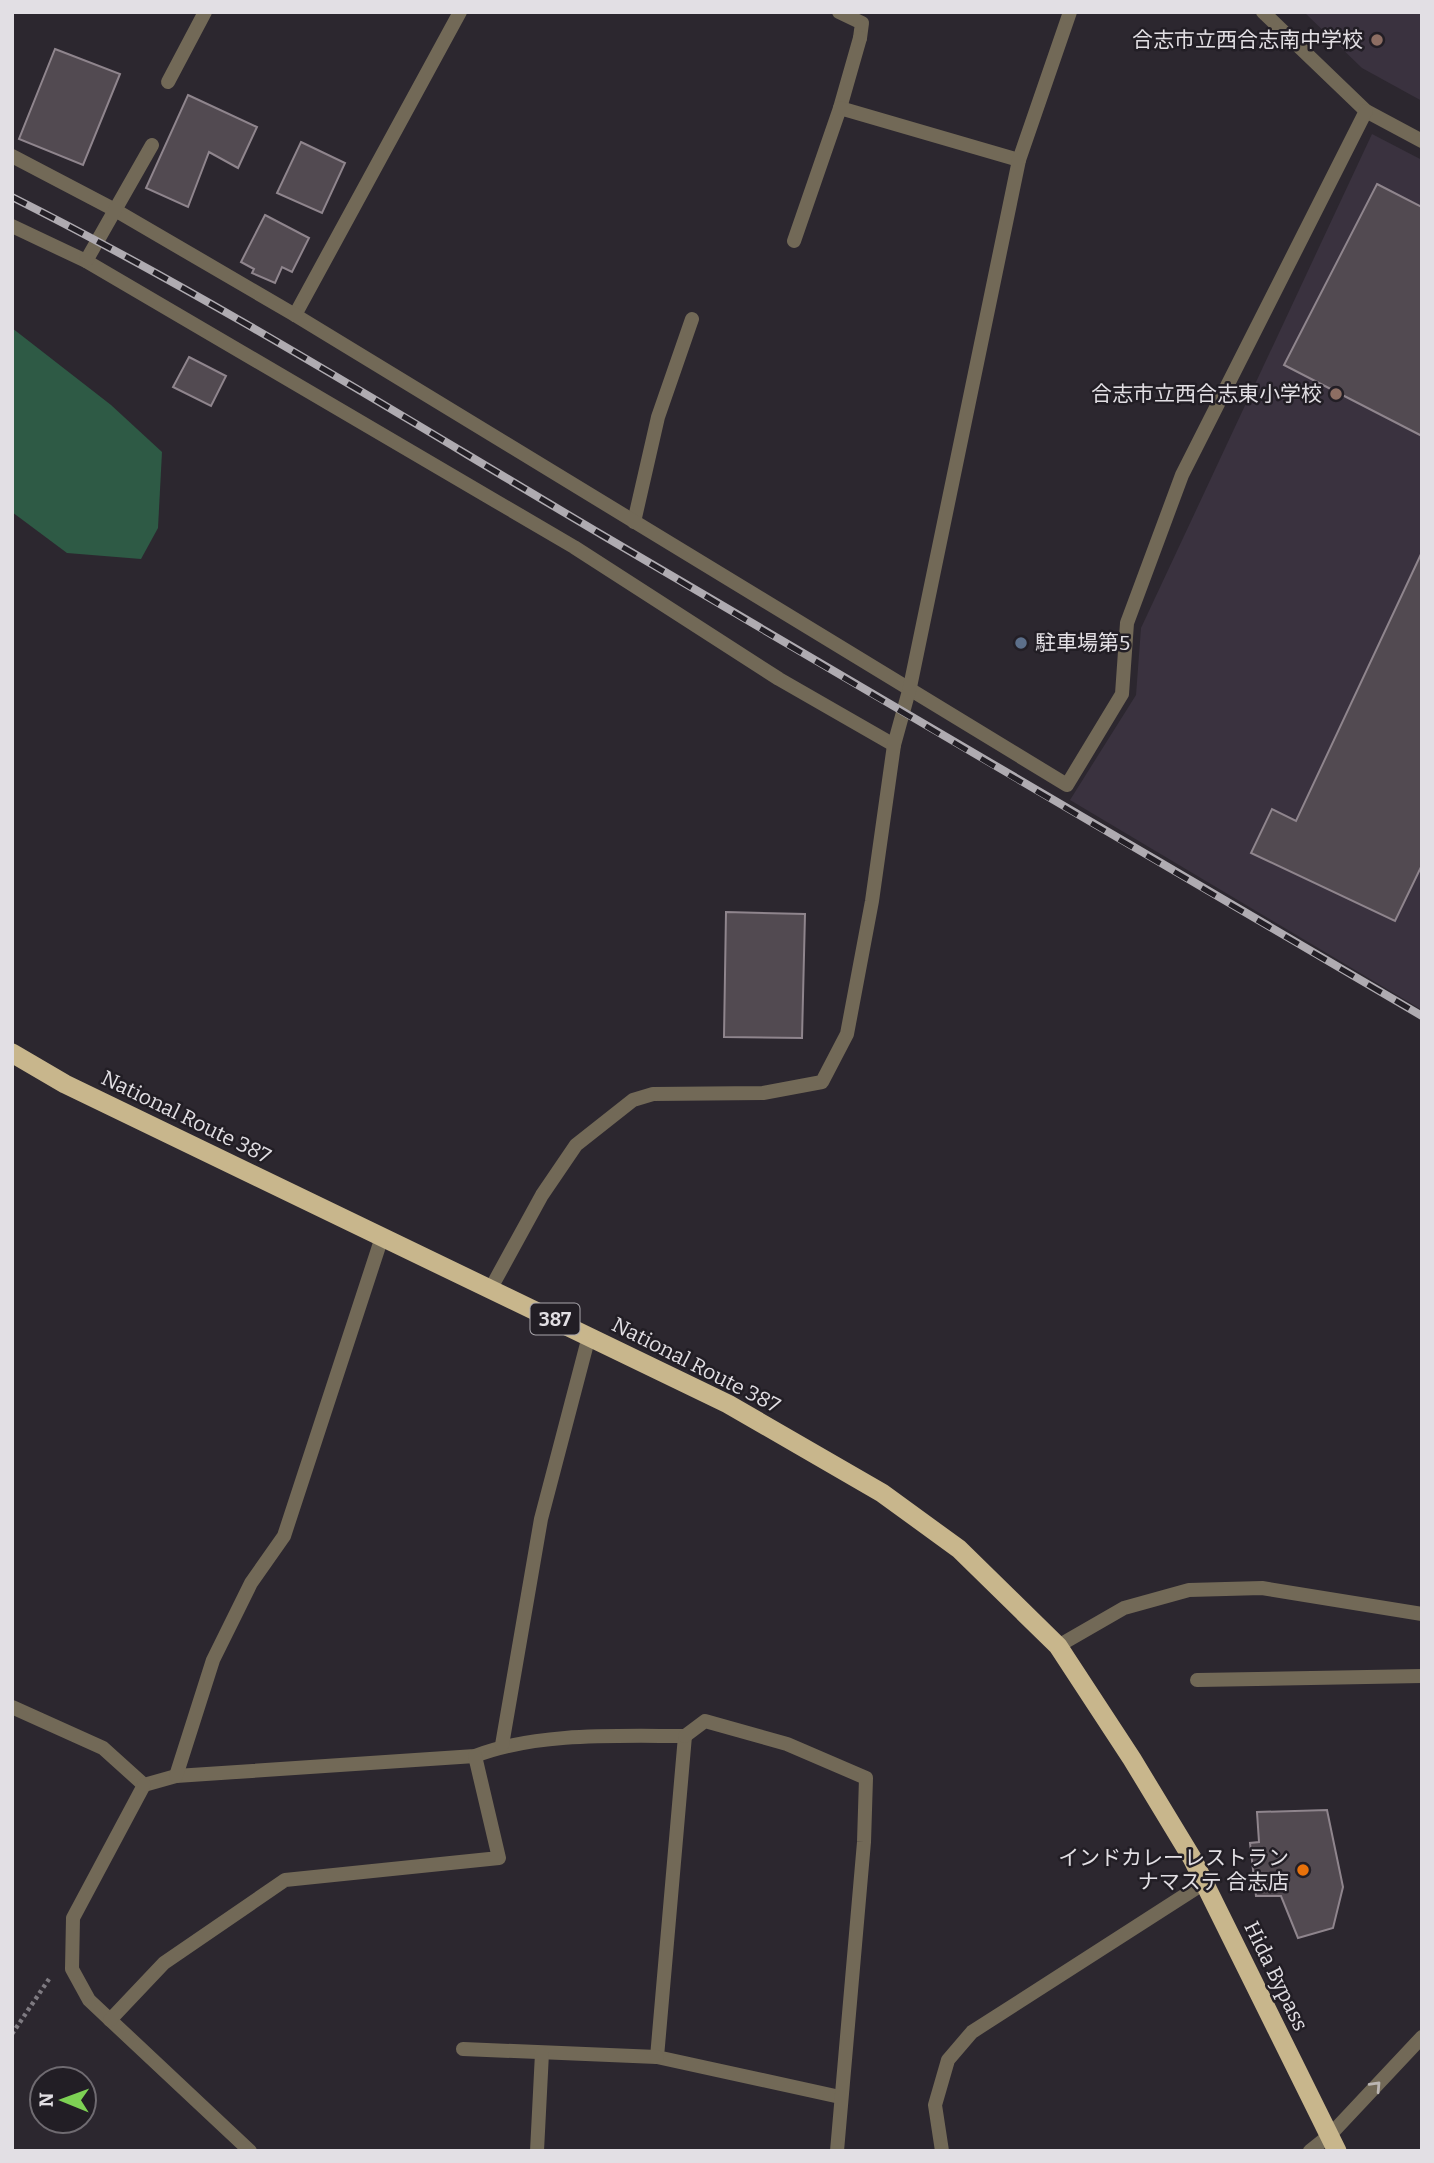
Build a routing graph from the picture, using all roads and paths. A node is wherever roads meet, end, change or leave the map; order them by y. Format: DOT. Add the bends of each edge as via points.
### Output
graph roads {
  1 [pos="205,12"];
  2 [pos="460,12"];
  3 [pos="839,12"];
  4 [pos="1070,12"];
  5 [pos="1263,12"];
  6 [pos="168,82"];
  7 [pos="840,108"];
  8 [pos="1366,111"];
  9 [pos="1422,141"];
  10 [pos="152,145"];
  11 [pos="12,156"];
  12 [pos="1019,160"];
  13 [pos="115,210"];
  14 [pos="12,226"];
  15 [pos="794,241"];
  16 [pos="86,261"];
  17 [pos="295,315"];
  18 [pos="692,319"];
  19 [pos="634,522"];
  20 [pos="910,687"];
  21 [pos="894,745"];
  22 [pos="12,1053"];
  23 [pos="382,1237"];
  24 [pos="491,1288"];
  25 [pos="589,1336"];
  26 [pos="1422,1614"];
  27 [pos="1058,1646"];
  28 [pos="1422,1676"];
  29 [pos="1197,1680"];
  30 [pos="12,1707"];
  31 [pos="685,1736"];
  32 [pos="502,1745"];
  33 [pos="475,1756"];
  34 [pos="176,1776"];
  35 [pos="144,1785"];
  36 [pos="1204,1883"];
  37 [pos="72,1969"];
  38 [pos="110,2020"];
  39 [pos="12,2034"];
  40 [pos="1422,2037"];
  41 [pos="463,2049"];
  42 [pos="542,2053"];
  43 [pos="657,2057"];
  44 [pos="840,2097"];
  45 [pos="1334,2143"];
  46 [pos="250,2151"];
  47 [pos="537,2151"];
  48 [pos="837,2151"];
  49 [pos="942,2151"];
  50 [pos="1310,2151"];
  1 -- 6 [label="street"];
  2 -- 17 [label="street"];
  3 -- 7 [label="street" via="862,23"];
  4 -- 12 [label="street"];
  5 -- 8 [label="street"];
  7 -- 12 [label="street"];
  7 -- 15 [label="street"];
  8 -- 9 [label="street"];
  8 -- 20 [label="street" via="1182,475 1128,623 1122,694 1067,785"];
  10 -- 13 [label="street"];
  11 -- 13 [label="street"];
  12 -- 20 [label="street"];
  13 -- 16 [label="street"];
  13 -- 17 [label="street"];
  14 -- 16 [label="street"];
  16 -- 21 [label="street" via="574,547 779,679"];
  17 -- 19 [label="street"];
  18 -- 19 [label="street" via="658,418"];
  19 -- 20 [label="street"];
  20 -- 21 [label="street"];
  21 -- 24 [label="street" via="872,901 846,1034 822,1082 763,1093 653,1094 633,1100 576,1145 542,1195"];
  22 -- 23 [label="highway, National Route 387 / 387" via="65,1084"];
  23 -- 24 [label="highway, National Route 387 / 387"];
  23 -- 34 [label="street" via="284,1536 251,1583 213,1660"];
  24 -- 25 [label="highway, National Route 387 / 387"];
  25 -- 27 [label="highway, National Route 387 / 387" via="728,1404 882,1493 959,1549"];
  25 -- 32 [label="street" via="541,1519"];
  26 -- 27 [label="street" via="1262,1588 1189,1590 1124,1608"];
  27 -- 36 [label="highway, Hida Bypass / 387" via="1132,1759"];
  28 -- 29 [label="street"];
  30 -- 35 [label="street" via="103,1748"];
  31 -- 32 [label="street" via="601,1736"];
  31 -- 43 [label="street"];
  31 -- 44 [label="street" via="705,1721 787,1744 866,1778"];
  32 -- 33 [label="street"];
  33 -- 34 [label="street"];
  33 -- 38 [label="street" via="499,1858 285,1880 164,1963"];
  34 -- 35 [label="street"];
  35 -- 37 [label="street" via="73,1918"];
  36 -- 45 [label="highway, Hida Bypass / 387"];
  36 -- 49 [label="street" via="972,2032 948,2060 935,2105"];
  37 -- 38 [label="street" via="89,2000"];
  37 -- 39 [label="path" via="47,1980"];
  38 -- 46 [label="street"];
  45 -- 40 [label="street, one-way"];
  41 -- 42 [label="street"];
  42 -- 43 [label="street"];
  42 -- 47 [label="street"];
  43 -- 44 [label="street"];
  44 -- 48 [label="street"];
  45 -- 50 [label="street"];
}
